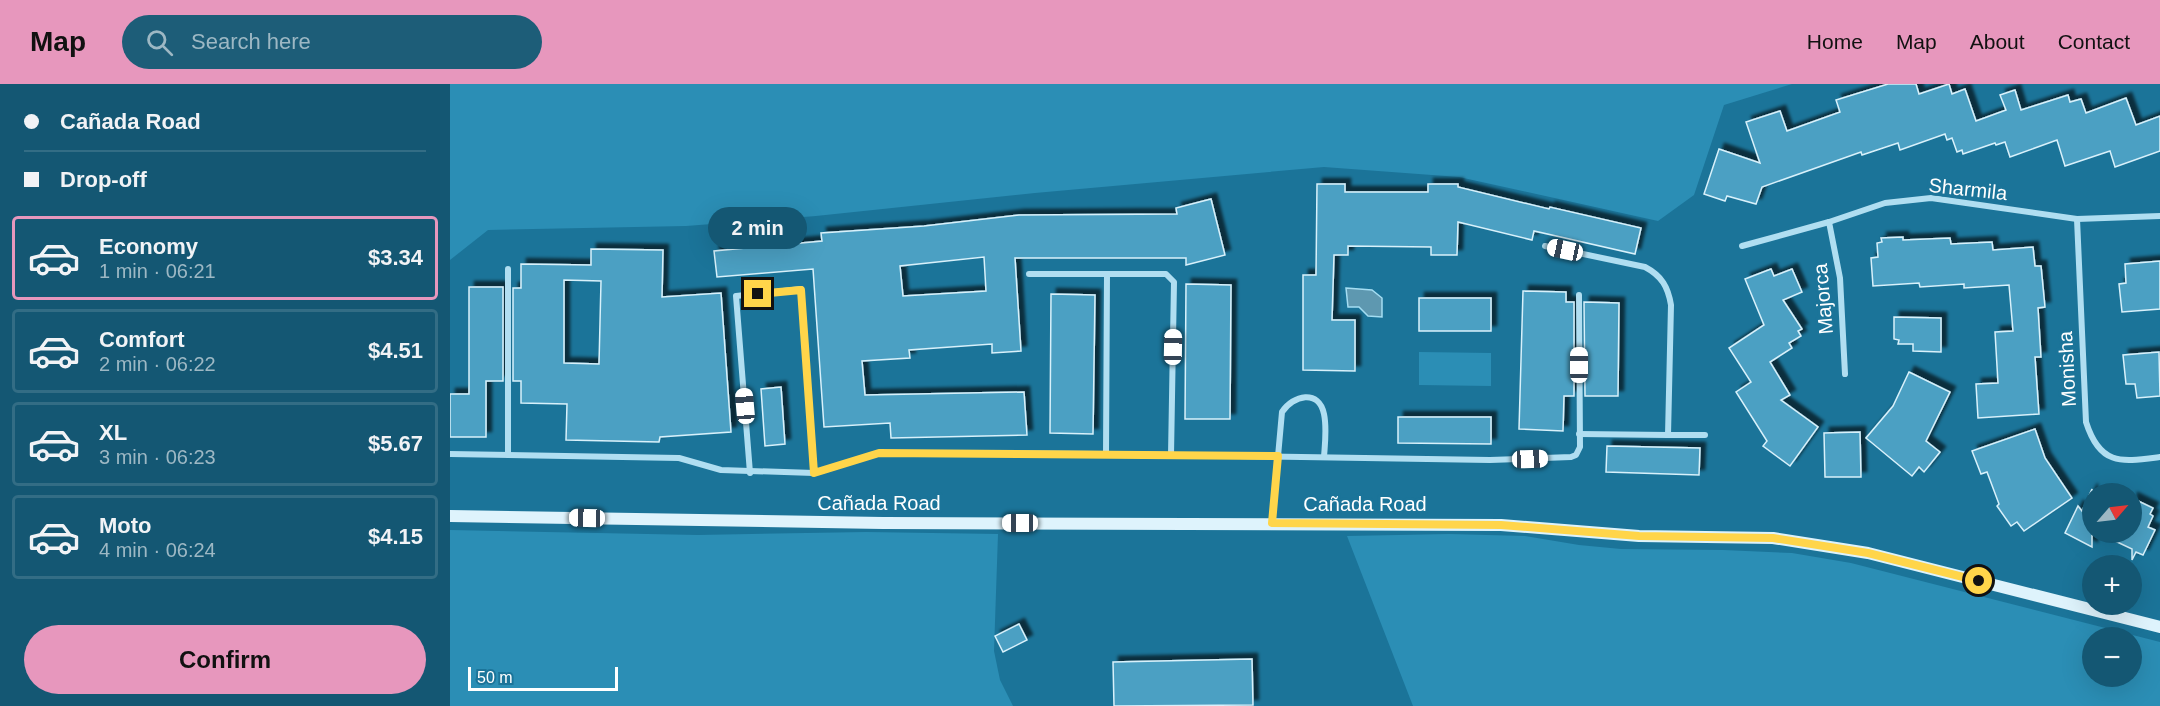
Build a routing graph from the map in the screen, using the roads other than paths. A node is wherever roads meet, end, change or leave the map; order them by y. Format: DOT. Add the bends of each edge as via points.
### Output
graph roads {
  1 [pos="2160,216"];
  2 [pos="2077,219"];
  3 [pos="1829,222"];
  4 [pos="1545,246"];
  5 [pos="1742,246"];
  6 [pos="508,269"];
  7 [pos="1029,274"];
  8 [pos="1107,275"];
  9 [pos="1579,295"];
  10 [pos="1845,374"];
  11 [pos="1580,434"];
  12 [pos="1668,435"];
  13 [pos="1705,435"];
  14 [pos="450,454"];
  15 [pos="1106,454"];
  16 [pos="1171,455"];
  17 [pos="508,456"];
  18 [pos="1278,456"];
  19 [pos="1324,457"];
  20 [pos="2160,457"];
  21 [pos="750,472"];
  22 [pos="814,473"];
  23 [pos="450,516"];
  24 [pos="1272,523"];
  25 [pos="2160,627"];
  1 -- 2 [label="street, Sharmila"];
  2 -- 3 [label="street, Sharmila" via="1931,198 1885,203"];
  2 -- 20 [label="street, Monisha" via="2086,422 2091,440 2105,454 2126,461"];
  3 -- 5 [label="street, Sharmila"];
  3 -- 10 [label="street, Majorca" via="1840,278"];
  4 -- 12 [label="street" via="1646,267 1662,280 1671,305"];
  6 -- 17 [label="street"];
  7 -- 8 [label="street"];
  8 -- 15 [label="street"];
  8 -- 16 [label="street" via="1166,274 1174,282"];
  9 -- 11 [label="street"];
  11 -- 12 [label="street"];
  11 -- 19 [label="street" via="1580,447 1570,457"];
  12 -- 13 [label="street"];
  14 -- 17 [label="street"];
  15 -- 16 [label="street"];
  15 -- 22 [label="street" via="879,453"];
  16 -- 18 [label="street"];
  17 -- 21 [label="street" via="678,458 722,470"];
  18 -- 19 [label="street"];
  18 -- 19 [label="street" via="1282,412 1287,404 1305,396 1315,400 1324,411"];
  18 -- 24 [label="street"];
  21 -- 22 [label="street"];
  21 -- 22 [label="street" via="736,296 801,290"];
  23 -- 24 [label="street, Cañada Road" via="883,524"];
  24 -- 25 [label="street, Cañada Road" via="1501,525 1639,536 1773,538 1868,553"];
}
